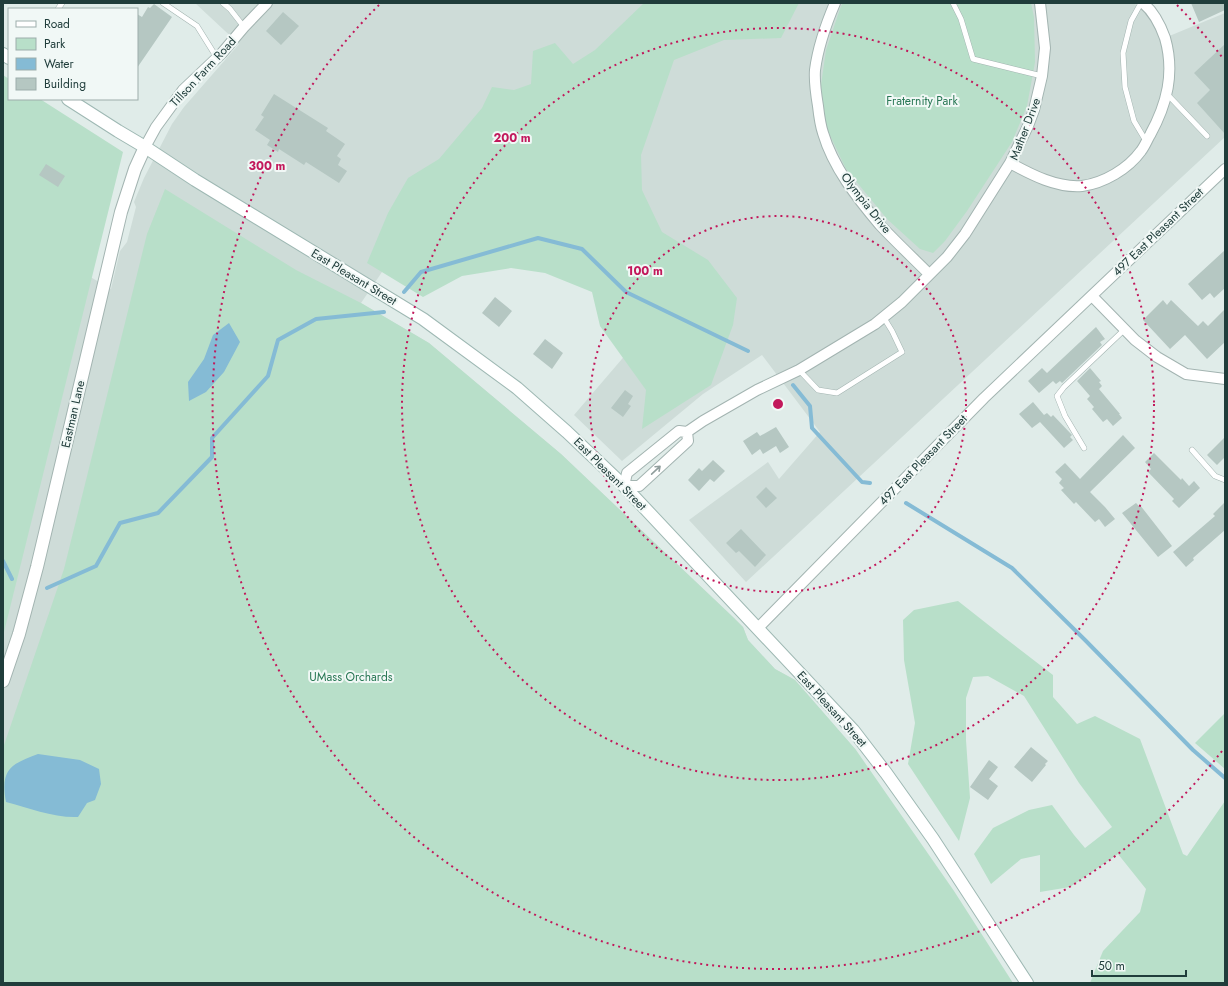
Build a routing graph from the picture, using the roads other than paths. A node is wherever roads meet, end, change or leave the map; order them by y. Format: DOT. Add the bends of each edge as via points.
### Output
graph roads {
  1 [pos="163,3"];
  2 [pos="223,3"];
  3 [pos="267,3"];
  4 [pos="835,3"];
  5 [pos="953,3"];
  6 [pos="1040,3"];
  7 [pos="1142,3"];
  8 [pos="244,27"];
  9 [pos="217,58"];
  10 [pos="1042,76"];
  11 [pos="1167,94"];
  12 [pos="70,100"];
  13 [pos="1207,136"];
  14 [pos="1147,142"];
  15 [pos="145,147"];
  16 [pos="1010,163"];
  17 [pos="1225,168"];
  18 [pos="929,274"];
  19 [pos="1092,296"];
  20 [pos="884,318"];
  21 [pos="1124,330"];
  22 [pos="799,370"];
  23 [pos="1225,379"];
  24 [pos="687,432"];
  25 [pos="1084,448"];
  26 [pos="1192,450"];
  27 [pos="1225,480"];
  28 [pos="624,486"];
  29 [pos="758,628"];
  30 [pos="3,681"];
  31 [pos="1027,983"];
  1 -- 9 [label="lane" via="197,26"];
  2 -- 8 [label="lane"];
  3 -- 8 [label="street, Tillson Farm Road"];
  4 -- 18 [label="street, Olympia Drive" via="819,50 815,71 815,92 823,134 842,174 860,200 880,225"];
  5 -- 10 [label="lane" via="961,19 972,59"];
  6 -- 10 [label="street, Mather Drive" via="1045,48"];
  7 -- 11 [label="street, Mather Drive" via="1152,11 1161,26 1166,44 1170,67"];
  7 -- 14 [label="lane" via="1131,21 1123,53 1125,87 1134,121"];
  8 -- 9 [label="street, Tillson Farm Road"];
  9 -- 15 [label="street, Tillson Farm Road" via="183,90"];
  10 -- 16 [label="street, Mather Drive" via="1034,110"];
  11 -- 13 [label="lane"];
  11 -- 14 [label="street, Mather Drive" via="1162,112"];
  12 -- 15 [label="main road, East Pleasant Street"];
  14 -- 16 [label="street, Mather Drive" via="1130,163 1114,175 1081,186 1046,180"];
  15 -- 28 [label="main road, East Pleasant Street" via="423,319 517,388"];
  15 -- 30 [label="main road, Eastman Lane" via="121,212 37,567"];
  16 -- 18 [label="street" via="965,234 947,257"];
  17 -- 19 [label="street, 497 East Pleasant Street"];
  18 -- 20 [label="street"];
  19 -- 21 [label="street"];
  19 -- 29 [label="street, 497 East Pleasant Street" via="984,398"];
  20 -- 22 [label="street"];
  20 -- 22 [label="lane" via="902,352 836,393 818,390"];
  21 -- 23 [label="street" via="1157,357 1186,374"];
  21 -- 25 [label="lane" via="1057,396 1065,416"];
  22 -- 24 [label="street" via="757,390"];
  24 -- 28 [label="street" via="679,431 627,473"];
  28 -- 24 [label="street, one-way" via="639,486 688,441"];
  26 -- 27 [label="lane" via="1214,476"];
  28 -- 29 [label="main road, East Pleasant Street"];
  29 -- 31 [label="main road, East Pleasant Street" via="853,730 886,773"];
}
